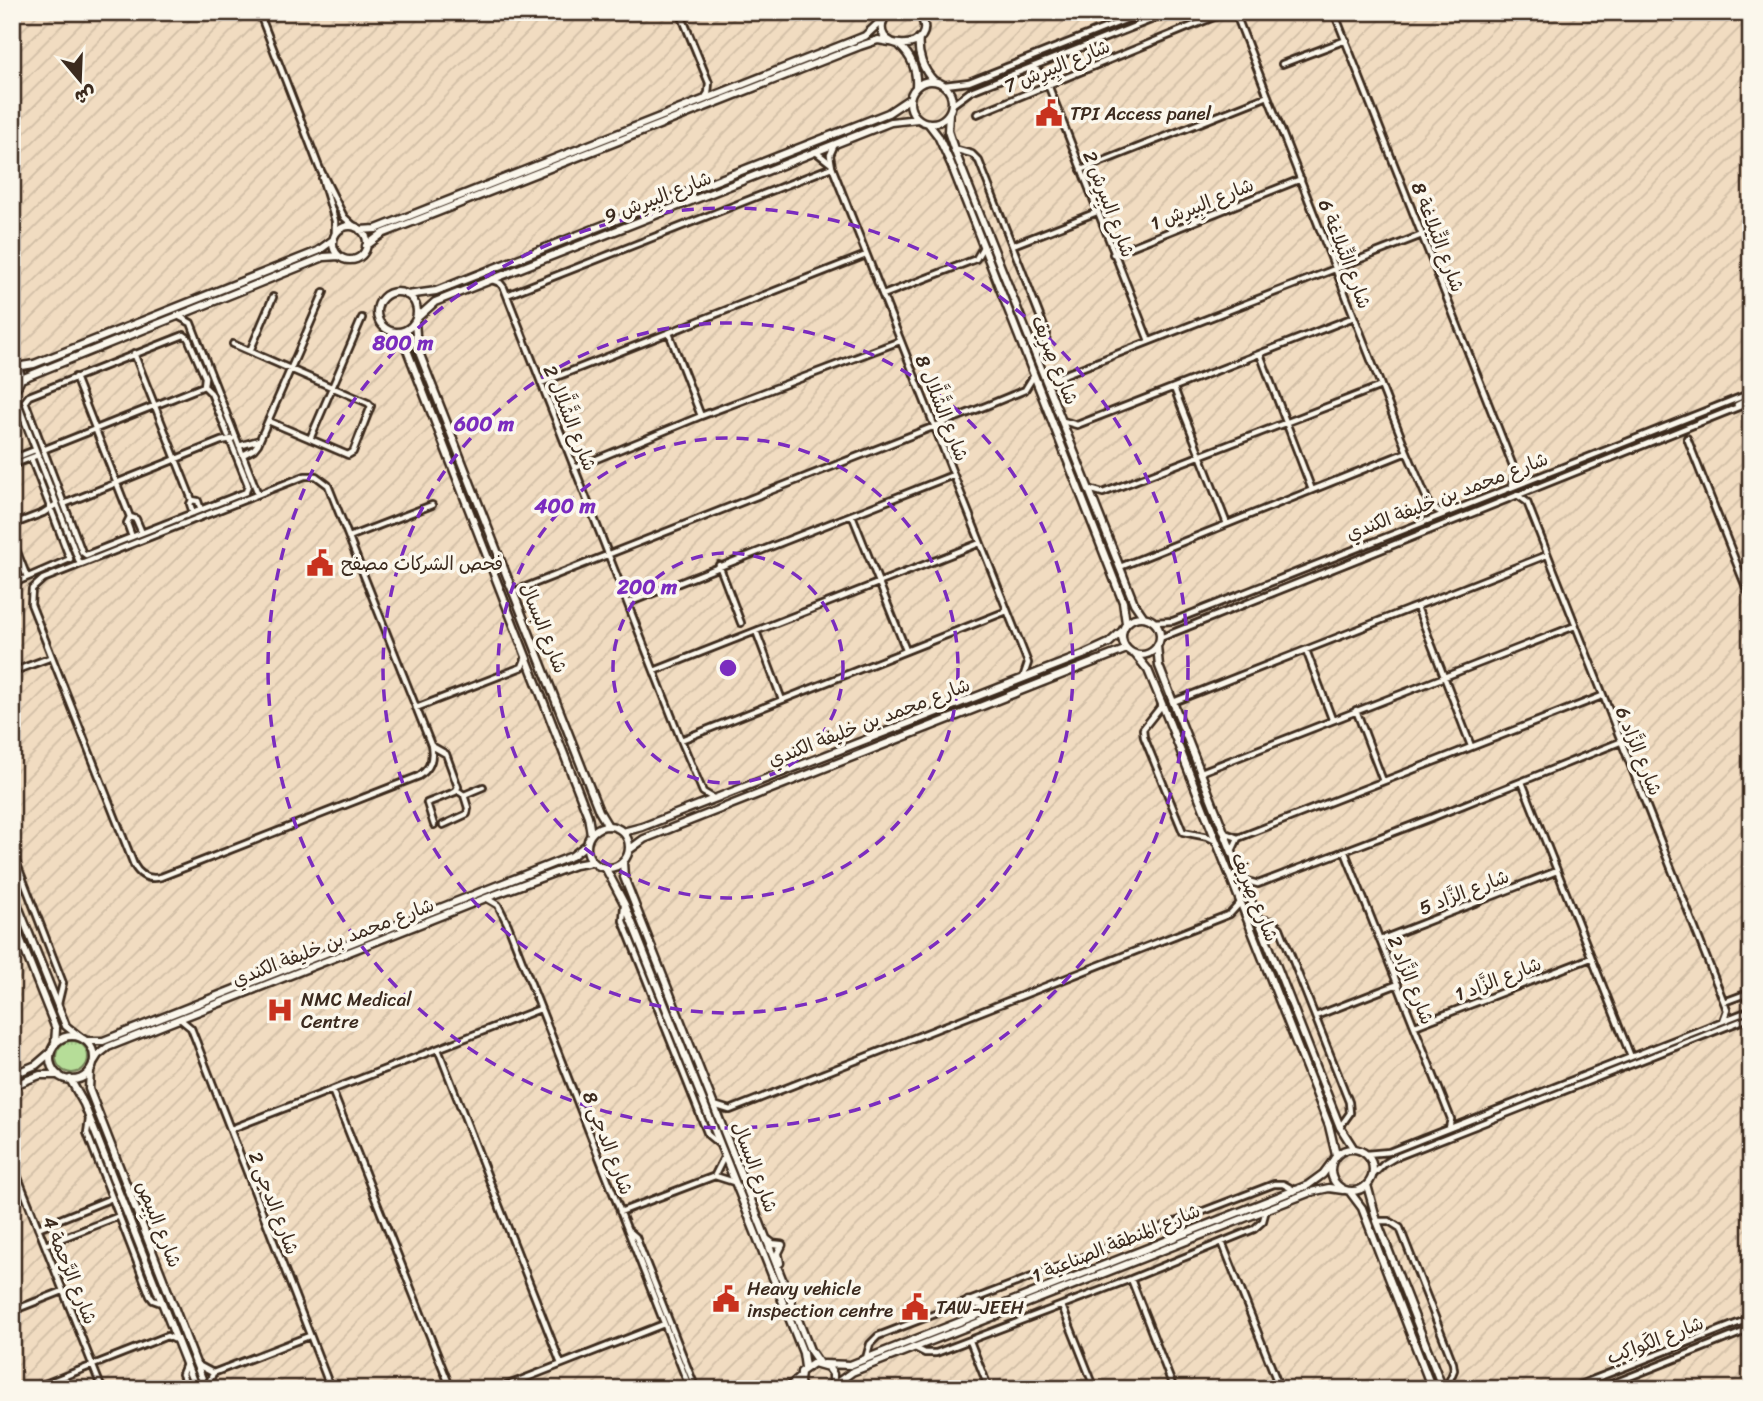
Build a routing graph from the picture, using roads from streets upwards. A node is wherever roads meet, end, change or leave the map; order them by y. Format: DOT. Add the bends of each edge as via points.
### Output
graph roads {
  1 [pos="259,12"];
  2 [pos="680,12"];
  3 [pos="918,12"];
  4 [pos="1146,12"];
  5 [pos="1171,12"];
  6 [pos="1226,12"];
  7 [pos="1235,12"];
  8 [pos="1335,12"];
  9 [pos="887,14"];
  10 [pos="919,38"];
  11 [pos="1346,40"];
  12 [pos="890,42"];
  13 [pos="900,46"];
  14 [pos="1051,60"];
  15 [pos="1282,64"];
  16 [pos="1027,69"];
  17 [pos="1045,77"];
  18 [pos="934,81"];
  19 [pos="709,83"];
  20 [pos="945,85"];
  21 [pos="1048,85"];
  22 [pos="916,86"];
  23 [pos="724,91"];
  24 [pos="1268,96"];
  25 [pos="704,99"];
  26 [pos="909,99"];
  27 [pos="952,106"];
  28 [pos="949,113"];
  29 [pos="977,114"];
  30 [pos="918,119"];
  31 [pos="928,123"];
  32 [pos="834,145"];
  33 [pos="954,149"];
  34 [pos="816,152"];
  35 [pos="831,165"];
  36 [pos="319,167"];
  37 [pos="1081,170"];
  38 [pos="1301,179"];
  39 [pos="1097,212"];
  40 [pos="358,229"];
  41 [pos="1422,235"];
  42 [pos="334,237"];
  43 [pos="1013,245"];
  44 [pos="366,246"];
  45 [pos="983,247"];
  46 [pos="1114,254"];
  47 [pos="866,255"];
  48 [pos="339,256"];
  49 [pos="976,259"];
  50 [pos="989,263"];
  51 [pos="1335,269"];
  52 [pos="508,273"];
  53 [pos="491,280"];
  54 [pos="504,288"];
  55 [pos="324,292"];
  56 [pos="407,295"];
  57 [pos="507,295"];
  58 [pos="883,295"];
  59 [pos="273,298"];
  60 [pos="196,309"];
  61 [pos="177,316"];
  62 [pos="1354,317"];
  63 [pos="362,318"];
  64 [pos="415,320"];
  65 [pos="191,323"];
  66 [pos="394,332"];
  67 [pos="669,333"];
  68 [pos="900,341"];
  69 [pos="1149,341"];
  70 [pos="233,344"];
  71 [pos="250,351"];
  72 [pos="134,353"];
  73 [pos="1036,354"];
  74 [pos="1260,354"];
  75 [pos="14,366"];
  76 [pos="291,368"];
  77 [pos="1033,376"];
  78 [pos="1044,376"];
  79 [pos="75,377"];
  80 [pos="1058,377"];
  81 [pos="21,379"];
  82 [pos="541,383"];
  83 [pos="204,386"];
  84 [pos="332,386"];
  85 [pos="1381,386"];
  86 [pos="1174,388"];
  87 [pos="1025,390"];
  88 [pos="12,391"];
  89 [pos="1040,391"];
  90 [pos="1050,391"];
  91 [pos="1751,393"];
  92 [pos="1751,400"];
  93 [pos="155,405"];
  94 [pos="701,416"];
  95 [pos="268,421"];
  96 [pos="1063,421"];
  97 [pos="1286,422"];
  98 [pos="1077,425"];
  99 [pos="1693,425"];
  100 [pos="934,427"];
  101 [pos="95,429"];
  102 [pos="1675,432"];
  103 [pos="235,435"];
  104 [pos="229,437"];
  105 [pos="1069,438"];
  106 [pos="1687,438"];
  107 [pos="309,439"];
  108 [pos="259,440"];
  109 [pos="1626,442"];
  110 [pos="239,446"];
  111 [pos="43,450"];
  112 [pos="37,452"];
  113 [pos="1407,452"];
  114 [pos="243,455"];
  115 [pos="1199,457"];
  116 [pos="31,458"];
  117 [pos="1610,458"];
  118 [pos="12,459"];
  119 [pos="176,459"];
  120 [pos="12,465"];
  121 [pos="575,468"];
  122 [pos="1515,471"];
  123 [pos="953,475"];
  124 [pos="1529,480"];
  125 [pos="117,483"];
  126 [pos="1512,486"];
  127 [pos="1089,489"];
  128 [pos="1531,489"];
  129 [pos="1312,490"];
  130 [pos="1103,493"];
  131 [pos="258,494"];
  132 [pos="1515,495"];
  133 [pos="192,500"];
  134 [pos="1527,502"];
  135 [pos="64,504"];
  136 [pos="432,505"];
  137 [pos="1430,506"];
  138 [pos="58,507"];
  139 [pos="1096,507"];
  140 [pos="51,510"];
  141 [pos="201,510"];
  142 [pos="193,513"];
  143 [pos="1443,513"];
  144 [pos="852,515"];
  145 [pos="130,517"];
  146 [pos="1426,520"];
  147 [pos="1227,524"];
  148 [pos="12,525"];
  149 [pos="142,533"];
  150 [pos="132,537"];
  151 [pos="349,537"];
  152 [pos="12,539"];
  153 [pos="980,543"];
  154 [pos="1547,555"];
  155 [pos="610,556"];
  156 [pos="80,564"];
  157 [pos="719,565"];
  158 [pos="1120,567"];
  159 [pos="27,578"];
  160 [pos="880,582"];
  161 [pos="12,584"];
  162 [pos="513,592"];
  163 [pos="1751,600"];
  164 [pos="628,603"];
  165 [pos="1418,607"];
  166 [pos="1007,611"];
  167 [pos="1143,616"];
  168 [pos="1154,622"];
  169 [pos="741,623"];
  170 [pos="1126,623"];
  171 [pos="1575,626"];
  172 [pos="756,631"];
  173 [pos="1121,632"];
  174 [pos="1160,638"];
  175 [pos="1157,646"];
  176 [pos="1127,649"];
  177 [pos="1306,650"];
  178 [pos="906,651"];
  179 [pos="1135,654"];
  180 [pos="527,656"];
  181 [pos="52,657"];
  182 [pos="1028,663"];
  183 [pos="522,667"];
  184 [pos="1045,670"];
  185 [pos="654,671"];
  186 [pos="12,672"];
  187 [pos="532,672"];
  188 [pos="1444,676"];
  189 [pos="1023,678"];
  190 [pos="1602,696"];
  191 [pos="782,700"];
  192 [pos="1173,702"];
  193 [pos="1162,704"];
  194 [pos="416,708"];
  195 [pos="1356,710"];
  196 [pos="1332,719"];
  197 [pos="681,740"];
  198 [pos="1620,742"];
  199 [pos="431,745"];
  200 [pos="1471,746"];
  201 [pos="441,750"];
  202 [pos="433,756"];
  203 [pos="1201,772"];
  204 [pos="1383,781"];
  205 [pos="1522,782"];
  206 [pos="483,788"];
  207 [pos="457,790"];
  208 [pos="703,792"];
  209 [pos="464,795"];
  210 [pos="716,799"];
  211 [pos="698,806"];
  212 [pos="434,825"];
  213 [pos="443,825"];
  214 [pos="608,826"];
  215 [pos="623,832"];
  216 [pos="1225,833"];
  217 [pos="591,834"];
  218 [pos="1238,838"];
  219 [pos="1216,841"];
  220 [pos="586,845"];
  221 [pos="629,850"];
  222 [pos="1232,851"];
  223 [pos="12,852"];
  224 [pos="1345,852"];
  225 [pos="592,862"];
  226 [pos="623,862"];
  227 [pos="606,869"];
  228 [pos="1557,871"];
  229 [pos="1244,880"];
  230 [pos="1258,884"];
  231 [pos="12,891"];
  232 [pos="504,892"];
  233 [pos="1251,897"];
  234 [pos="486,898"];
  235 [pos="1240,903"];
  236 [pos="501,907"];
  237 [pos="1230,914"];
  238 [pos="12,918"];
  239 [pos="1246,919"];
  240 [pos="1259,919"];
  241 [pos="1380,940"];
  242 [pos="1591,958"];
  243 [pos="1398,984"];
  244 [pos="1751,992"];
  245 [pos="1724,1002"];
  246 [pos="58,1005"];
  247 [pos="540,1009"];
  248 [pos="1727,1010"];
  249 [pos="1751,1010"];
  250 [pos="194,1013"];
  251 [pos="1740,1014"];
  252 [pos="1316,1016"];
  253 [pos="1751,1017"];
  254 [pos="179,1019"];
  255 [pos="1723,1021"];
  256 [pos="1415,1026"];
  257 [pos="191,1028"];
  258 [pos="83,1039"];
  259 [pos="55,1044"];
  260 [pos="438,1049"];
  261 [pos="51,1052"];
  262 [pos="1631,1057"];
  263 [pos="93,1063"];
  264 [pos="90,1071"];
  265 [pos="12,1074"];
  266 [pos="59,1075"];
  267 [pos="70,1079"];
  268 [pos="12,1086"];
  269 [pos="332,1090"];
  270 [pos="713,1104"];
  271 [pos="730,1110"];
  272 [pos="89,1118"];
  273 [pos="1451,1119"];
  274 [pos="1464,1122"];
  275 [pos="1340,1127"];
  276 [pos="723,1128"];
  277 [pos="231,1129"];
  278 [pos="1448,1129"];
  279 [pos="1354,1149"];
  280 [pos="1366,1154"];
  281 [pos="724,1157"];
  282 [pos="1334,1158"];
  283 [pos="12,1162"];
  284 [pos="1373,1175"];
  285 [pos="715,1176"];
  286 [pos="20,1181"];
  287 [pos="734,1182"];
  288 [pos="12,1183"];
  289 [pos="1367,1185"];
  290 [pos="1294,1190"];
  291 [pos="1347,1191"];
  292 [pos="112,1198"];
  293 [pos="1266,1209"];
  294 [pos="620,1212"];
  295 [pos="119,1216"];
  296 [pos="1377,1221"];
  297 [pos="38,1228"];
  298 [pos="627,1229"];
  299 [pos="765,1235"];
  300 [pos="1222,1242"];
  301 [pos="45,1245"];
  302 [pos="782,1278"];
  303 [pos="1131,1279"];
  304 [pos="63,1292"];
  305 [pos="968,1301"];
  306 [pos="161,1303"];
  307 [pos="1062,1306"];
  308 [pos="993,1308"];
  309 [pos="12,1311"];
  310 [pos="1751,1318"];
  311 [pos="664,1324"];
  312 [pos="170,1325"];
  313 [pos="1751,1329"];
  314 [pos="167,1336"];
  315 [pos="309,1336"];
  316 [pos="176,1340"];
  317 [pos="970,1340"];
  318 [pos="914,1348"];
  319 [pos="866,1358"];
  320 [pos="561,1363"];
  321 [pos="186,1364"];
  322 [pos="197,1364"];
  323 [pos="821,1364"];
  324 [pos="92,1365"];
  325 [pos="805,1367"];
  326 [pos="213,1373"];
  327 [pos="800,1377"];
  328 [pos="832,1387"];
  329 [pos="32,1389"];
  330 [pos="102,1389"];
  331 [pos="188,1389"];
  332 [pos="196,1389"];
  333 [pos="207,1389"];
  334 [pos="331,1389"];
  335 [pos="451,1389"];
  336 [pos="498,1389"];
  337 [pos="690,1389"];
  338 [pos="696,1389"];
  339 [pos="786,1389"];
  340 [pos="802,1389"];
  341 [pos="989,1389"];
  342 [pos="1095,1389"];
  343 [pos="1174,1389"];
  344 [pos="1280,1389"];
  345 [pos="1432,1389"];
  346 [pos="1445,1389"];
  347 [pos="1569,1389"];
  348 [pos="1599,1389"];
  1 -- 36 [label="street"];
  2 -- 19 [label="street"];
  3 -- 10 [label="street" via="923,23"];
  4 -- 20 [label="street" via="965,83"];
  5 -- 14 [label="street"];
  6 -- 21 [label="street, شارع البِيرِش 7"];
  7 -- 24 [label="street, شارع التِّبلاغة 6"];
  8 -- 11 [label="street, شارع التِّبلاغة 8"];
  9 -- 12 [label="street" via="883,28"];
  9 -- 23 [label="street" via="865,36"];
  10 -- 13 [label="street"];
  10 -- 18 [label="street" via="925,69"];
  11 -- 15 [label="street"];
  11 -- 41 [label="street, شارع التِّبلاغة 8"];
  12 -- 13 [label="street"];
  12 -- 44 [label="street" via="878,40 860,46 382,234"];
  13 -- 22 [label="street" via="911,60"];
  14 -- 16 [label="street"];
  14 -- 17 [label="street"];
  16 -- 17 [label="street"];
  16 -- 27 [label="street" via="967,93"];
  17 -- 21 [label="street, شارع البِيرِش 2"];
  18 -- 20 [label="street"];
  18 -- 22 [label="street"];
  19 -- 23 [label="street"];
  19 -- 25 [label="street"];
  20 -- 27 [label="street"];
  21 -- 29 [label="street, شارع البِيرِش 7"];
  21 -- 37 [label="street, شارع البِيرِش 2"];
  22 -- 26 [label="street"];
  23 -- 25 [label="street"];
  24 -- 37 [label="street"];
  24 -- 38 [label="street, شارع التِّبلاغة 6"];
  25 -- 40 [label="street" via="376,229"];
  26 -- 30 [label="street"];
  26 -- 56 [label="street, شارع البِيرِش 9" via="888,113 436,291"];
  27 -- 28 [label="street"];
  28 -- 31 [label="street"];
  28 -- 33 [label="street, شارع صِرِيف" via="947,125"];
  30 -- 31 [label="street"];
  30 -- 32 [label="street, شارع البِيرِش 9" via="891,122"];
  31 -- 45 [label="street, شارع صِرِيف" via="946,152"];
  32 -- 34 [label="street, شارع البِيرِش 9"];
  32 -- 35 [label="street"];
  33 -- 43 [label="street" via="972,154 979,162"];
  33 -- 73 [label="street, شارع صِرِيف"];
  34 -- 35 [label="street"];
  34 -- 52 [label="street, شارع البِيرِش 9"];
  35 -- 47 [label="street, شارع الشَّلَّال 8"];
  35 -- 57 [label="street"];
  36 -- 40 [label="street" via="344,217"];
  36 -- 42 [label="street" via="335,221"];
  37 -- 39 [label="street, شارع البِيرِش 2"];
  38 -- 46 [label="street, شارع البِيرِش 1"];
  38 -- 51 [label="street, شارع التِّبلاغة 6"];
  39 -- 43 [label="street"];
  39 -- 46 [label="street, شارع البِيرِش 2"];
  40 -- 42 [label="street" via="344,227"];
  40 -- 44 [label="street"];
  41 -- 51 [label="street"];
  41 -- 122 [label="street, شارع التِّبلاغة 8"];
  42 -- 48 [label="street"];
  42 -- 75 [label="street" via="318,251 34,364"];
  43 -- 73 [label="street" via="1047,334 1045,347"];
  44 -- 48 [label="street" via="358,258"];
  45 -- 49 [label="street"];
  45 -- 50 [label="street, شارع صِرِيف"];
  46 -- 69 [label="street, شارع البِيرِش 2"];
  47 -- 58 [label="street, شارع الشَّلَّال 8"];
  47 -- 67 [label="street"];
  48 -- 60 [label="street" via="321,258"];
  49 -- 50 [label="street"];
  49 -- 58 [label="street"];
  50 -- 77 [label="street, شارع صِرِيف"];
  51 -- 62 [label="street, شارع التِّبلاغة 6"];
  51 -- 69 [label="street"];
  52 -- 53 [label="street, شارع البِيرِش 9"];
  52 -- 54 [label="street"];
  53 -- 54 [label="street"];
  53 -- 64 [label="street, شارع البِيرِش 9" via="435,302"];
  54 -- 57 [label="street, شارع الشَّلَّال 2"];
  55 -- 76 [label="street"];
  56 -- 64 [label="street" via="417,308"];
  56 -- 66 [label="street" via="389,294 377,308 379,321"];
  57 -- 82 [label="street, شارع الشَّلَّال 2"];
  58 -- 68 [label="street, شارع الشَّلَّال 8"];
  59 -- 71 [label="street"];
  60 -- 61 [label="street"];
  60 -- 65 [label="street"];
  61 -- 65 [label="street"];
  61 -- 81 [label="street"];
  62 -- 74 [label="street"];
  62 -- 85 [label="street, شارع التِّبلاغة 6"];
  63 -- 84 [label="street"];
  64 -- 66 [label="street"];
  64 -- 162 [label="street, شارع البسال" via="416,347"];
  65 -- 103 [label="street"];
  66 -- 180 [label="street, شارع البسال" via="407,350"];
  67 -- 82 [label="street"];
  67 -- 94 [label="street"];
  68 -- 94 [label="street"];
  68 -- 100 [label="street, شارع الشَّلَّال 8"];
  69 -- 80 [label="street"];
  70 -- 71 [label="street"];
  71 -- 76 [label="street"];
  72 -- 79 [label="street"];
  72 -- 83 [label="street" via="185,335"];
  72 -- 93 [label="street"];
  73 -- 78 [label="street, شارع صِرِيف"];
  74 -- 86 [label="street"];
  74 -- 97 [label="street"];
  75 -- 81 [label="street"];
  76 -- 84 [label="street"];
  76 -- 95 [label="street"];
  77 -- 87 [label="street"];
  77 -- 89 [label="street, شارع صِرِيف"];
  78 -- 80 [label="street"];
  78 -- 90 [label="street, شارع صِرِيف"];
  79 -- 101 [label="street"];
  79 -- 111 [label="street" via="26,398"];
  80 -- 90 [label="street"];
  81 -- 88 [label="street"];
  82 -- 121 [label="street, شارع الشَّلَّال 2"];
  83 -- 93 [label="street"];
  83 -- 104 [label="street"];
  84 -- 107 [label="street"];
  84 -- 107 [label="street" via="371,406 353,452 345,455"];
  85 -- 97 [label="street"];
  85 -- 113 [label="street, شارع التِّبلاغة 6"];
  86 -- 98 [label="street"];
  86 -- 115 [label="street"];
  87 -- 89 [label="street"];
  87 -- 100 [label="street"];
  88 -- 112 [label="street"];
  89 -- 170 [label="street, شارع صِرِيف" via="1123,602"];
  90 -- 96 [label="street, شارع صِرِيف"];
  91 -- 109 [label="street, شارع محمد بن خليفة الكندي"];
  92 -- 99 [label="street, شارع محمد بن خليفة الكندي"];
  93 -- 101 [label="street"];
  93 -- 119 [label="street"];
  94 -- 121 [label="street"];
  95 -- 107 [label="street"];
  95 -- 108 [label="street"];
  96 -- 98 [label="street"];
  96 -- 105 [label="street, شارع صِرِيف"];
  97 -- 115 [label="street"];
  97 -- 129 [label="street"];
  98 -- 105 [label="street"];
  99 -- 102 [label="street, شارع محمد بن خليفة الكندي"];
  99 -- 106 [label="street"];
  100 -- 123 [label="street, شارع الشَّلَّال 8"];
  100 -- 155 [label="street"];
  101 -- 111 [label="street"];
  101 -- 125 [label="street"];
  102 -- 106 [label="street"];
  102 -- 117 [label="street, شارع محمد بن خليفة الكندي"];
  103 -- 104 [label="street"];
  103 -- 110 [label="street"];
  104 -- 119 [label="street"];
  104 -- 141 [label="street" via="248,489"];
  105 -- 127 [label="street, شارع صِرِيف"];
  106 -- 163 [label="street"];
  108 -- 110 [label="street"];
  108 -- 114 [label="street" via="256,448"];
  109 -- 117 [label="street" via="1609,452"];
  109 -- 124 [label="street, شارع محمد بن خليفة الكندي"];
  110 -- 114 [label="street"];
  111 -- 135 [label="street"];
  112 -- 116 [label="street"];
  112 -- 118 [label="street"];
  112 -- 138 [label="street"];
  113 -- 129 [label="street"];
  113 -- 137 [label="street, شارع التِّبلاغة 6"];
  114 -- 131 [label="street"];
  115 -- 130 [label="street"];
  115 -- 147 [label="street"];
  116 -- 120 [label="street"];
  116 -- 140 [label="street"];
  117 -- 128 [label="street, شارع محمد بن خليفة الكندي"];
  119 -- 125 [label="street"];
  119 -- 133 [label="street"];
  121 -- 155 [label="street, شارع الشَّلَّال 2"];
  122 -- 124 [label="street"];
  122 -- 126 [label="street"];
  123 -- 144 [label="street"];
  123 -- 153 [label="street, شارع الشَّلَّال 8"];
  124 -- 126 [label="street, شارع محمد بن خليفة الكندي"];
  125 -- 135 [label="street"];
  125 -- 145 [label="street"];
  126 -- 143 [label="street, شارع محمد بن خليفة الكندي"];
  127 -- 130 [label="street"];
  127 -- 139 [label="street, شارع صِرِيف"];
  128 -- 132 [label="street, شارع محمد بن خليفة الكندي"];
  128 -- 134 [label="street"];
  129 -- 147 [label="street"];
  130 -- 139 [label="street"];
  131 -- 151 [label="street" via="304,476 319,477 328,485"];
  131 -- 156 [label="street"];
  132 -- 134 [label="street"];
  132 -- 174 [label="street, شارع محمد بن خليفة الكندي"];
  133 -- 141 [label="street" via="198,501"];
  133 -- 142 [label="street"];
  134 -- 154 [label="street, شارع الزَّاد 6"];
  135 -- 150 [label="street" via="85,555"];
  136 -- 151 [label="street"];
  137 -- 143 [label="street"];
  137 -- 146 [label="street"];
  138 -- 140 [label="street"];
  138 -- 156 [label="street"];
  139 -- 158 [label="street, شارع صِرِيف"];
  140 -- 148 [label="street"];
  140 -- 159 [label="street" via="69,559"];
  141 -- 142 [label="street"];
  142 -- 149 [label="street"];
  143 -- 146 [label="street, شارع محمد بن خليفة الكندي"];
  144 -- 157 [label="street"];
  144 -- 160 [label="street"];
  145 -- 149 [label="street" via="136,519"];
  145 -- 150 [label="street" via="127,523"];
  146 -- 168 [label="street, شارع محمد بن خليفة الكندي" via="1173,621"];
  147 -- 158 [label="street"];
  149 -- 150 [label="street"];
  151 -- 194 [label="street"];
  152 -- 159 [label="street"];
  153 -- 160 [label="street"];
  153 -- 166 [label="street, شارع الشَّلَّال 8"];
  154 -- 165 [label="street"];
  154 -- 171 [label="street, شارع الزَّاد 6"];
  155 -- 162 [label="street"];
  155 -- 164 [label="street, شارع الشَّلَّال 2"];
  156 -- 181 [label="street" via="40,580 31,593"];
  157 -- 164 [label="street"];
  157 -- 169 [label="street"];
  158 -- 167 [label="street, شارع صِرِيف"];
  159 -- 161 [label="street"];
  160 -- 172 [label="street"];
  160 -- 178 [label="street"];
  162 -- 214 [label="street, شارع البسال"];
  164 -- 185 [label="street, شارع الشَّلَّال 2"];
  165 -- 177 [label="street"];
  165 -- 188 [label="street"];
  166 -- 178 [label="street"];
  166 -- 182 [label="street, شارع الشَّلَّال 8"];
  167 -- 168 [label="street"];
  167 -- 170 [label="street"];
  168 -- 174 [label="street"];
  170 -- 173 [label="street"];
  171 -- 188 [label="street"];
  171 -- 190 [label="street, شارع الزَّاد 6"];
  172 -- 185 [label="street"];
  172 -- 191 [label="street"];
  173 -- 176 [label="street"];
  173 -- 184 [label="street, شارع محمد بن خليفة الكندي" via="1098,649"];
  174 -- 175 [label="street"];
  175 -- 179 [label="street" via="1148,654"];
  175 -- 192 [label="street, شارع صِرِيف" via="1159,666"];
  176 -- 179 [label="street"];
  176 -- 221 [label="street, شارع محمد بن خليفة الكندي" via="644,839"];
  177 -- 192 [label="street"];
  177 -- 196 [label="street"];
  178 -- 191 [label="street"];
  179 -- 193 [label="street, شارع صِرِيف" via="1148,670"];
  180 -- 183 [label="street"];
  180 -- 187 [label="street, شارع البسال"];
  181 -- 186 [label="street"];
  181 -- 202 [label="street" via="134,865 147,877 161,877 419,776"];
  182 -- 184 [label="street"];
  182 -- 189 [label="street"];
  183 -- 187 [label="street"];
  183 -- 194 [label="street"];
  184 -- 189 [label="street, شارع محمد بن خليفة الكندي"];
  185 -- 197 [label="street, شارع الشَّلَّال 2"];
  187 -- 217 [label="street, شارع البسال"];
  188 -- 195 [label="street"];
  188 -- 200 [label="street"];
  189 -- 210 [label="street, شارع محمد بن خليفة الكندي"];
  190 -- 198 [label="street, شارع الزَّاد 6"];
  190 -- 200 [label="street"];
  191 -- 197 [label="street"];
  192 -- 203 [label="street, شارع صِرِيف"];
  193 -- 219 [label="street, شارع صِرِيف"];
  193 -- 219 [label="street" via="1143,729 1153,761 1181,830"];
  194 -- 199 [label="street"];
  195 -- 196 [label="street"];
  195 -- 204 [label="street"];
  196 -- 203 [label="street"];
  197 -- 208 [label="street, شارع الشَّلَّال 2"];
  198 -- 205 [label="street"];
  198 -- 245 [label="street, شارع الزَّاد 6"];
  199 -- 201 [label="street"];
  199 -- 202 [label="street"];
  200 -- 204 [label="street"];
  201 -- 202 [label="street"];
  201 -- 207 [label="street"];
  203 -- 216 [label="street, شارع صِرِيف"];
  204 -- 218 [label="street"];
  205 -- 224 [label="street"];
  205 -- 228 [label="street"];
  206 -- 209 [label="street"];
  207 -- 209 [label="street"];
  207 -- 212 [label="street" via="428,803"];
  208 -- 210 [label="street"];
  208 -- 211 [label="street"];
  209 -- 213 [label="street" via="467,814"];
  210 -- 211 [label="street, شارع محمد بن خليفة الكندي"];
  211 -- 215 [label="street, شارع محمد بن خليفة الكندي"];
  214 -- 215 [label="street"];
  214 -- 217 [label="street"];
  215 -- 221 [label="street"];
  216 -- 218 [label="street"];
  216 -- 222 [label="street, شارع صِرِيف"];
  217 -- 220 [label="street"];
  218 -- 222 [label="street"];
  219 -- 235 [label="street, شارع صِرِيف"];
  220 -- 225 [label="street"];
  220 -- 258 [label="street, شارع محمد بن خليفة الكندي" via="572,856 103,1041"];
  221 -- 226 [label="street"];
  222 -- 229 [label="street, شارع صِرِيف"];
  223 -- 246 [label="street" via="62,983"];
  224 -- 230 [label="street"];
  224 -- 241 [label="street, شارع الزَّاد 2"];
  225 -- 227 [label="street"];
  225 -- 232 [label="street, شارع محمد بن خليفة الكندي"];
  226 -- 227 [label="street"];
  226 -- 270 [label="street, شارع البسال" via="624,877"];
  227 -- 281 [label="street, شارع البسال" via="625,905"];
  228 -- 241 [label="street, شارع الزَّاد 5"];
  228 -- 242 [label="street"];
  229 -- 230 [label="street"];
  229 -- 233 [label="street, شارع صِرِيف"];
  230 -- 233 [label="street"];
  231 -- 246 [label="street"];
  232 -- 234 [label="street, شارع محمد بن خليفة الكندي"];
  232 -- 236 [label="street"];
  233 -- 240 [label="street, شارع صِرِيف"];
  234 -- 236 [label="street"];
  234 -- 250 [label="street, شارع محمد بن خليفة الكندي"];
  235 -- 237 [label="street"];
  235 -- 239 [label="street, شارع صِرِيف"];
  236 -- 247 [label="street, شارع الدجى 8"];
  237 -- 239 [label="street"];
  237 -- 271 [label="street"];
  238 -- 259 [label="street" via="56,1028"];
  239 -- 282 [label="street, شارع صِرِيف" via="1329,1126"];
  240 -- 252 [label="street" via="1280,928"];
  240 -- 275 [label="street, شارع صِرِيف"];
  241 -- 243 [label="street, شارع الزَّاد 2"];
  242 -- 256 [label="street, شارع الزَّاد 1"];
  242 -- 262 [label="street"];
  243 -- 252 [label="street"];
  243 -- 256 [label="street, شارع الزَّاد 2"];
  244 -- 245 [label="street"];
  245 -- 248 [label="street, شارع الزَّاد 6"];
  246 -- 258 [label="street" via="66,1026"];
  247 -- 260 [label="street"];
  247 -- 294 [label="street, شارع الدجى 8"];
  248 -- 251 [label="street"];
  248 -- 255 [label="street"];
  249 -- 251 [label="street"];
  250 -- 254 [label="street, شارع محمد بن خليفة الكندي"];
  250 -- 257 [label="street"];
  251 -- 255 [label="street"];
  252 -- 275 [label="street" via="1349,1102 1350,1113"];
  253 -- 284 [label="street" via="1394,1158"];
  254 -- 257 [label="street"];
  254 -- 263 [label="street, شارع محمد بن خليفة الكندي" via="108,1047"];
  255 -- 262 [label="street"];
  256 -- 273 [label="street, شارع الزَّاد 2"];
  257 -- 277 [label="street, شارع الدجى 2"];
  258 -- 259 [label="street" via="64,1038"];
  258 -- 263 [label="street" via="93,1051"];
  259 -- 261 [label="street"];
  260 -- 269 [label="street"];
  260 -- 320 [label="street"];
  261 -- 265 [label="street" via="36,1065"];
  261 -- 266 [label="street"];
  262 -- 274 [label="street"];
  263 -- 264 [label="street"];
  264 -- 267 [label="street"];
  264 -- 322 [label="street, شارع البِيص" via="89,1089"];
  266 -- 267 [label="street"];
  266 -- 268 [label="street" via="40,1075"];
  267 -- 272 [label="street, شارع البِيص"];
  269 -- 277 [label="street"];
  269 -- 335 [label="street"];
  270 -- 271 [label="street"];
  270 -- 276 [label="street, شارع البسال"];
  271 -- 276 [label="street"];
  272 -- 292 [label="street" via="87,1133"];
  272 -- 306 [label="street, شارع البِيص"];
  273 -- 274 [label="street"];
  273 -- 278 [label="street"];
  274 -- 278 [label="street"];
  275 -- 279 [label="street, شارع صِرِيف"];
  276 -- 299 [label="street, شارع البسال"];
  277 -- 315 [label="street, شارع الدجى 2"];
  278 -- 280 [label="street" via="1385,1153"];
  279 -- 280 [label="street"];
  279 -- 282 [label="street"];
  280 -- 284 [label="street"];
  281 -- 285 [label="street"];
  281 -- 287 [label="street, شارع البسال"];
  282 -- 290 [label="street, شارع المنطقة الصناعية 1" via="1317,1180"];
  282 -- 291 [label="street" via="1333,1181"];
  283 -- 286 [label="street, شارع الرَّحمة 4"];
  284 -- 289 [label="street"];
  285 -- 287 [label="street"];
  285 -- 294 [label="street"];
  286 -- 288 [label="street"];
  286 -- 297 [label="street, شارع الرَّحمة 4"];
  287 -- 325 [label="street, شارع البسال"];
  289 -- 291 [label="street"];
  289 -- 296 [label="street"];
  290 -- 305 [label="street" via="1274,1184"];
  290 -- 308 [label="street, شارع المنطقة الصناعية 1"];
  291 -- 293 [label="street, شارع المنطقة الصناعية 1" via="1321,1189"];
  291 -- 345 [label="street" via="1362,1209"];
  292 -- 295 [label="street"];
  292 -- 297 [label="street"];
  293 -- 300 [label="street" via="1258,1226"];
  293 -- 318 [label="street, شارع المنطقة الصناعية 1"];
  294 -- 298 [label="street, شارع الدجى 8"];
  295 -- 301 [label="street"];
  295 -- 306 [label="street" via="150,1296"];
  296 -- 346 [label="street"];
  296 -- 346 [label="street" via="1400,1228 1453,1363"];
  297 -- 301 [label="street, شارع الرَّحمة 4"];
  298 -- 311 [label="street, شارع الدجى 8"];
  298 -- 338 [label="street" via="636,1237"];
  299 -- 302 [label="street, شارع البسال"];
  299 -- 302 [label="street" via="773,1244 782,1245 778,1258"];
  300 -- 303 [label="street"];
  300 -- 344 [label="street"];
  301 -- 304 [label="street, شارع الرَّحمة 4"];
  302 -- 323 [label="street, شارع البسال" via="810,1350"];
  303 -- 307 [label="street"];
  303 -- 343 [label="street"];
  304 -- 309 [label="street"];
  304 -- 324 [label="street, شارع الرَّحمة 4"];
  305 -- 308 [label="street"];
  305 -- 319 [label="street" via="877,1336"];
  306 -- 312 [label="street, شارع البِيص"];
  307 -- 317 [label="street"];
  307 -- 342 [label="street"];
  308 -- 319 [label="street, شارع المنطقة الصناعية 1"];
  310 -- 347 [label="street, شارع الكَواكِب"];
  311 -- 320 [label="street"];
  311 -- 337 [label="street, شارع الدجى 8"];
  312 -- 314 [label="street"];
  312 -- 316 [label="street, شارع البِيص"];
  313 -- 348 [label="street, شارع الكَواكِب"];
  314 -- 316 [label="street"];
  314 -- 324 [label="street"];
  315 -- 326 [label="street"];
  315 -- 334 [label="street, شارع الدجى 2"];
  316 -- 321 [label="street, شارع البِيص"];
  317 -- 318 [label="street" via="936,1353"];
  317 -- 341 [label="street"];
  318 -- 328 [label="street, شارع المنطقة الصناعية 1" via="852,1372"];
  319 -- 323 [label="street, شارع المنطقة الصناعية 1" via="844,1366"];
  320 -- 336 [label="street"];
  321 -- 331 [label="street" via="182,1374"];
  321 -- 332 [label="street, شارع البِيص"];
  322 -- 326 [label="street"];
  322 -- 333 [label="street, شارع البِيص"];
  323 -- 325 [label="street, شارع المنطقة الصناعية 1"];
  323 -- 328 [label="street, شارع البسال" via="833,1374"];
  324 -- 329 [label="street"];
  324 -- 330 [label="street, شارع الرَّحمة 4"];
  325 -- 327 [label="street"];
  326 -- 333 [label="street"];
  327 -- 339 [label="street"];
  327 -- 340 [label="street"];
}
